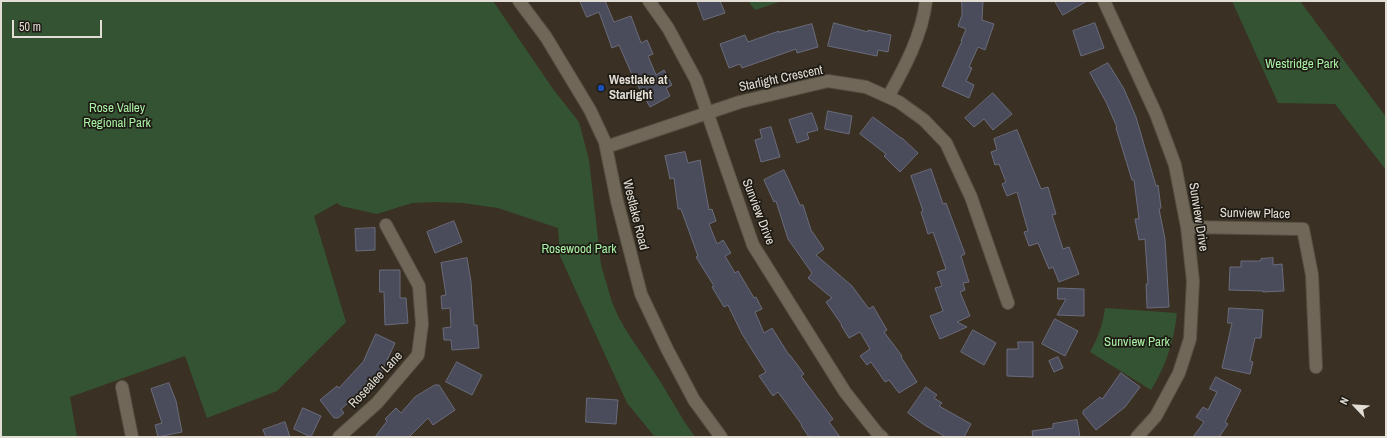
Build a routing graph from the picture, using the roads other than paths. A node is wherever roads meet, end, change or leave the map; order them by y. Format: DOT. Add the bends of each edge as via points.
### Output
graph roads {
  1 [pos="519,1"];
  2 [pos="649,1"];
  3 [pos="926,1"];
  4 [pos="1104,1"];
  5 [pos="888,97"];
  6 [pos="708,112"];
  7 [pos="606,147"];
  8 [pos="386,225"];
  9 [pos="1187,227"];
  10 [pos="1008,304"];
  11 [pos="1316,367"];
  12 [pos="122,387"];
  13 [pos="132,437"];
  14 [pos="339,437"];
  15 [pos="721,437"];
  16 [pos="882,437"];
  17 [pos="1138,437"];
  1 -- 7 [label="street, Westlake Road" via="546,37 590,110"];
  2 -- 6 [label="street, Sunview Drive" via="668,28 696,80"];
  3 -- 5 [label="street" via="913,47"];
  4 -- 9 [label="street, Sunview Drive" via="1156,114 1175,165"];
  5 -- 6 [label="street, Starlight Crescent" via="866,87 828,81"];
  5 -- 10 [label="street, Starlight Crescent" via="924,120 946,143 971,197"];
  6 -- 7 [label="street, Starlight Crescent"];
  6 -- 16 [label="street, Sunview Drive" via="753,245 845,392"];
  7 -- 15 [label="street, Westlake Road" via="641,294 694,400"];
  8 -- 14 [label="street, Rosealee Lane" via="420,286 422,324 418,355 377,403"];
  9 -- 11 [label="street, Sunview Place" via="1303,229 1312,275"];
  9 -- 17 [label="street, Sunview Drive" via="1193,281 1190,339 1179,373 1156,416"];
  12 -- 13 [label="street"];
}
